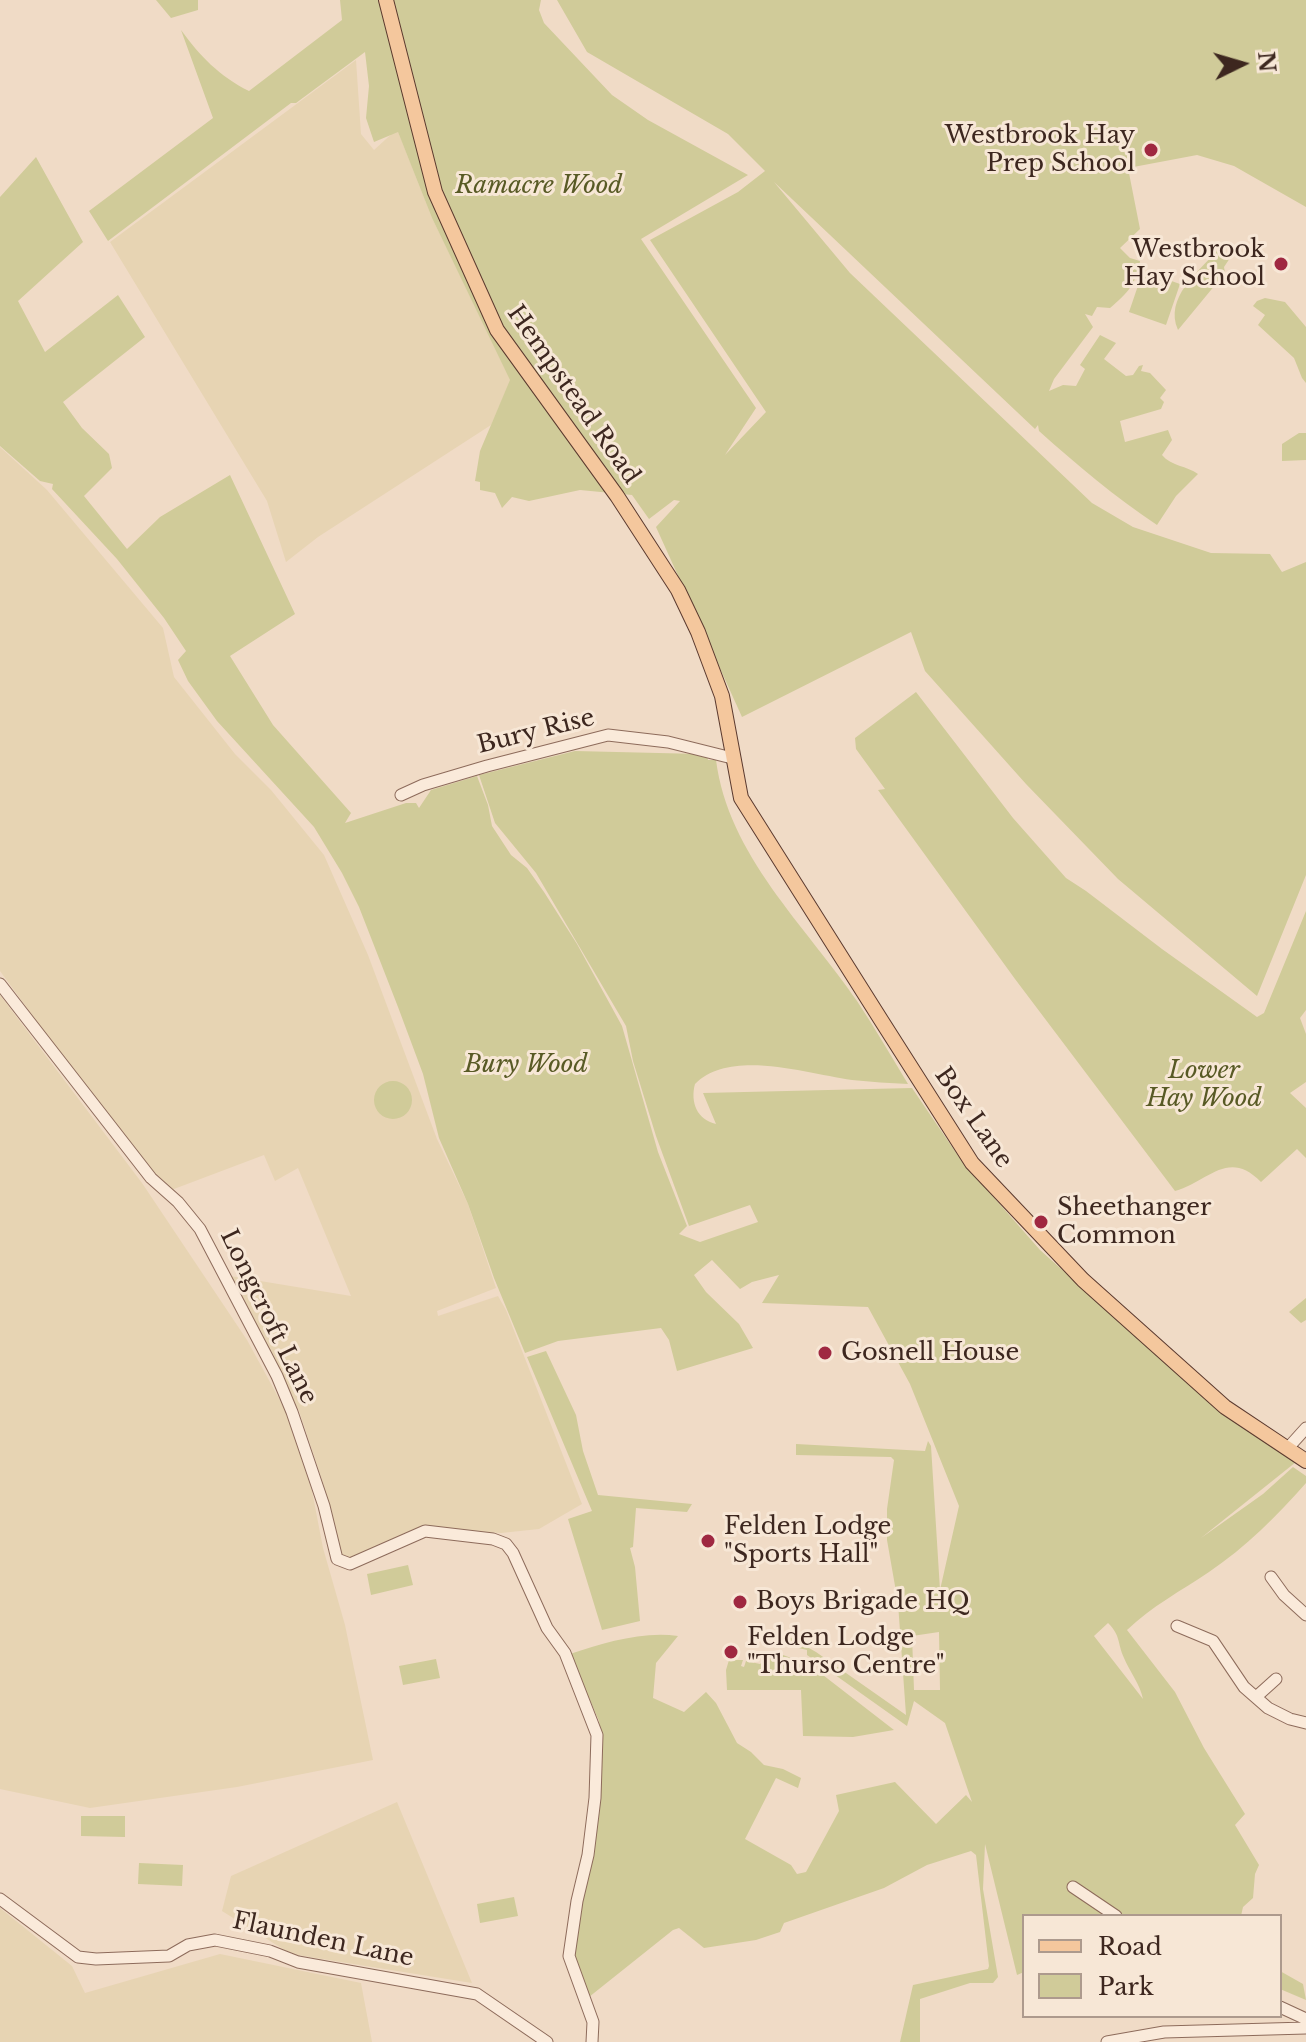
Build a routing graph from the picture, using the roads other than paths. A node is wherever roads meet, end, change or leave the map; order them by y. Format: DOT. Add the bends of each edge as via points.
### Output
graph roads {
  1 [pos="386,0"];
  2 [pos="732,758"];
  3 [pos="401,795"];
  4 [pos="0,984"];
  5 [pos="1306,1428"];
  6 [pos="1287,1449"];
  7 [pos="1306,1461"];
  8 [pos="1271,1577"];
  9 [pos="1306,1615"];
  10 [pos="1177,1626"];
  11 [pos="1276,1679"];
  12 [pos="1256,1697"];
  13 [pos="1306,1723"];
  14 [pos="1073,1887"];
  15 [pos="0,1899"];
  16 [pos="1113,1914"];
  17 [pos="1282,2008"];
  18 [pos="1306,2019"];
  19 [pos="1306,2028"];
  20 [pos="547,2042"];
  21 [pos="592,2042"];
  22 [pos="1107,2042"];
  1 -- 2 [label="main road, Hempstead Road" via="435,192 497,330 678,590 722,696"];
  2 -- 3 [label="street, Bury Rise" via="668,742 608,735"];
  2 -- 6 [label="main road, Box Lane" via="741,798 972,1163 1083,1280 1179,1368"];
  4 -- 21 [label="street, Longcroft Lane" via="123,1144 200,1229 292,1412 337,1559 350,1564 425,1531 493,1539 513,1553 547,1628 565,1653 597,1735 595,1801 569,1956 593,2022"];
  5 -- 6 [label="street"];
  6 -- 7 [label="main road, Box Lane"];
  8 -- 9 [label="street"];
  10 -- 12 [label="street" via="1213,1641"];
  11 -- 12 [label="street"];
  12 -- 13 [label="street" via="1268,1708"];
  14 -- 16 [label="street"];
  15 -- 20 [label="street, Flaunden Lane" via="78,1957 169,1956 188,1945 215,1940 298,1962 465,1990"];
  17 -- 18 [label="street"];
  19 -- 22 [label="street" via="1164,2032"];
}
